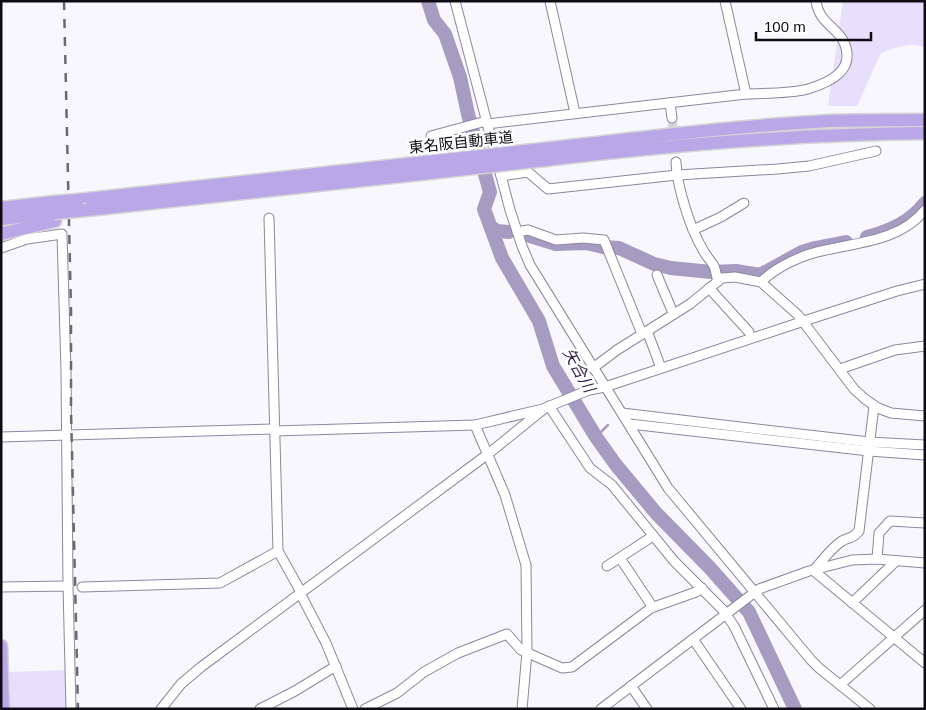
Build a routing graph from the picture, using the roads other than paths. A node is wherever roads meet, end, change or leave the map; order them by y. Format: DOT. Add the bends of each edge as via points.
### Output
graph roads {
  1 [pos="455,1"];
  2 [pos="550,1"];
  3 [pos="725,1"];
  4 [pos="816,1"];
  5 [pos="746,94"];
  6 [pos="670,103"];
  7 [pos="576,113"];
  8 [pos="672,118"];
  9 [pos="925,120"];
  10 [pos="485,122"];
  11 [pos="925,133"];
  12 [pos="431,136"];
  13 [pos="876,151"];
  14 [pos="544,155"];
  15 [pos="676,162"];
  16 [pos="428,167"];
  17 [pos="676,175"];
  18 [pos="500,176"];
  19 [pos="1,202"];
  20 [pos="744,203"];
  21 [pos="925,210"];
  22 [pos="54,212"];
  23 [pos="2,215"];
  24 [pos="270,218"];
  25 [pos="693,230"];
  26 [pos="517,232"];
  27 [pos="4,233"];
  28 [pos="1,248"];
  29 [pos="657,275"];
  30 [pos="716,275"];
  31 [pos="761,282"];
  32 [pos="925,284"];
  33 [pos="709,288"];
  34 [pos="673,313"];
  35 [pos="804,321"];
  36 [pos="749,332"];
  37 [pos="643,333"];
  38 [pos="925,346"];
  39 [pos="593,368"];
  40 [pos="661,368"];
  41 [pos="840,369"];
  42 [pos="606,387"];
  43 [pos="874,406"];
  44 [pos="547,407"];
  45 [pos="622,413"];
  46 [pos="925,416"];
  47 [pos="630,424"];
  48 [pos="476,425"];
  49 [pos="274,430"];
  50 [pos="66,434"];
  51 [pos="1,437"];
  52 [pos="925,445"];
  53 [pos="869,446"];
  54 [pos="488,454"];
  55 [pos="925,455"];
  56 [pos="925,523"];
  57 [pos="653,536"];
  58 [pos="278,552"];
  59 [pos="925,557"];
  60 [pos="620,558"];
  61 [pos="876,559"];
  62 [pos="896,561"];
  63 [pos="908,562"];
  64 [pos="925,563"];
  65 [pos="607,566"];
  66 [pos="814,571"];
  67 [pos="68,586"];
  68 [pos="1,587"];
  69 [pos="82,587"];
  70 [pos="702,588"];
  71 [pos="300,592"];
  72 [pos="752,594"];
  73 [pos="852,603"];
  74 [pos="651,608"];
  75 [pos="925,610"];
  76 [pos="727,613"];
  77 [pos="693,638"];
  78 [pos="893,638"];
  79 [pos="1,646"];
  80 [pos="527,652"];
  81 [pos="925,663"];
  82 [pos="336,666"];
  83 [pos="840,685"];
  84 [pos="631,686"];
  85 [pos="3,709"];
  86 [pos="71,709"];
  87 [pos="161,709"];
  88 [pos="260,709"];
  89 [pos="353,709"];
  90 [pos="365,709"];
  91 [pos="522,709"];
  92 [pos="601,709"];
  93 [pos="647,709"];
  94 [pos="741,709"];
  95 [pos="774,709"];
  96 [pos="870,709"];
  1 -- 10 [label="street"];
  2 -- 7 [label="street"];
  3 -- 5 [label="street"];
  4 -- 5 [label="street" via="821,16 842,40 847,58 845,69 808,89"];
  5 -- 6 [label="street"];
  6 -- 7 [label="street"];
  6 -- 8 [label="street"];
  7 -- 10 [label="street"];
  9 -- 14 [label="highway, 東名阪自動車道" via="830,121 653,136"];
  10 -- 12 [label="street"];
  10 -- 18 [label="street"];
  11 -- 14 [label="highway, 東名阪自動車道" via="771,139"];
  13 -- 17 [label="street" via="809,166"];
  14 -- 16 [label="highway, 東名阪自動車道, bridge"];
  15 -- 17 [label="street"];
  16 -- 22 [label="highway, 東名阪自動車道" via="86,213"];
  16 -- 22 [label="highway, 東名阪自動車道, bridge" via="78,200"];
  17 -- 18 [label="street" via="548,189 528,172"];
  17 -- 25 [label="street"];
  18 -- 26 [label="street"];
  19 -- 22 [label="highway"];
  20 -- 25 [label="street"];
  21 -- 31 [label="street" via="904,228 881,238 808,255"];
  22 -- 23 [label="highway, 東名阪自動車道"];
  22 -- 27 [label="highway"];
  24 -- 49 [label="street"];
  25 -- 30 [label="street"];
  26 -- 37 [label="street" via="524,230 549,238 604,240"];
  26 -- 39 [label="street" via="530,265"];
  28 -- 50 [label="street" via="27,239 62,234"];
  29 -- 34 [label="street"];
  30 -- 31 [label="street"];
  30 -- 33 [label="street"];
  31 -- 35 [label="street"];
  32 -- 35 [label="street"];
  33 -- 34 [label="street"];
  33 -- 36 [label="street"];
  34 -- 37 [label="street"];
  35 -- 40 [label="street"];
  35 -- 41 [label="street"];
  37 -- 39 [label="street"];
  37 -- 40 [label="street" via="649,336"];
  38 -- 41 [label="street" via="894,350"];
  39 -- 42 [label="street"];
  40 -- 42 [label="street"];
  41 -- 43 [label="street" via="859,394"];
  42 -- 44 [label="street" via="589,390"];
  42 -- 45 [label="street"];
  43 -- 46 [label="street" via="898,414"];
  43 -- 53 [label="street"];
  44 -- 48 [label="street"];
  44 -- 54 [label="street"];
  44 -- 57 [label="street" via="590,468 612,485"];
  45 -- 47 [label="street"];
  45 -- 53 [label="street"];
  47 -- 53 [label="street"];
  47 -- 72 [label="street" via="668,488"];
  48 -- 49 [label="street"];
  48 -- 54 [label="street"];
  49 -- 50 [label="street"];
  49 -- 58 [label="street"];
  50 -- 51 [label="street"];
  50 -- 67 [label="street"];
  52 -- 53 [label="street"];
  53 -- 55 [label="street"];
  53 -- 66 [label="street" via="859,531 828,554"];
  54 -- 71 [label="street"];
  54 -- 80 [label="street" via="505,495 526,565"];
  56 -- 61 [label="street" via="890,521 879,533"];
  57 -- 60 [label="street"];
  57 -- 70 [label="street"];
  58 -- 69 [label="street" via="220,583"];
  58 -- 71 [label="street"];
  59 -- 63 [label="street" via="913,557"];
  60 -- 65 [label="street"];
  60 -- 74 [label="street"];
  61 -- 62 [label="street"];
  61 -- 66 [label="street" via="852,560"];
  62 -- 63 [label="street"];
  62 -- 73 [label="street"];
  63 -- 64 [label="street"];
  66 -- 72 [label="street"];
  66 -- 73 [label="street"];
  67 -- 68 [label="street"];
  67 -- 86 [label="street"];
  70 -- 74 [label="street"];
  70 -- 76 [label="street"];
  71 -- 82 [label="street"];
  71 -- 87 [label="street" via="189,676"];
  72 -- 76 [label="street"];
  72 -- 83 [label="street" via="811,660"];
  73 -- 78 [label="street"];
  74 -- 80 [label="street" via="572,667 562,668"];
  75 -- 78 [label="street"];
  76 -- 77 [label="street"];
  76 -- 95 [label="street"];
  77 -- 84 [label="street"];
  77 -- 94 [label="street"];
  78 -- 81 [label="street"];
  78 -- 83 [label="street"];
  79 -- 85 [label="highway"];
  80 -- 90 [label="street" via="521,650 507,634 458,653 424,672 392,696"];
  80 -- 91 [label="street"];
  82 -- 88 [label="street"];
  82 -- 89 [label="street"];
  83 -- 96 [label="street"];
  84 -- 92 [label="street"];
  84 -- 93 [label="street"];
}
